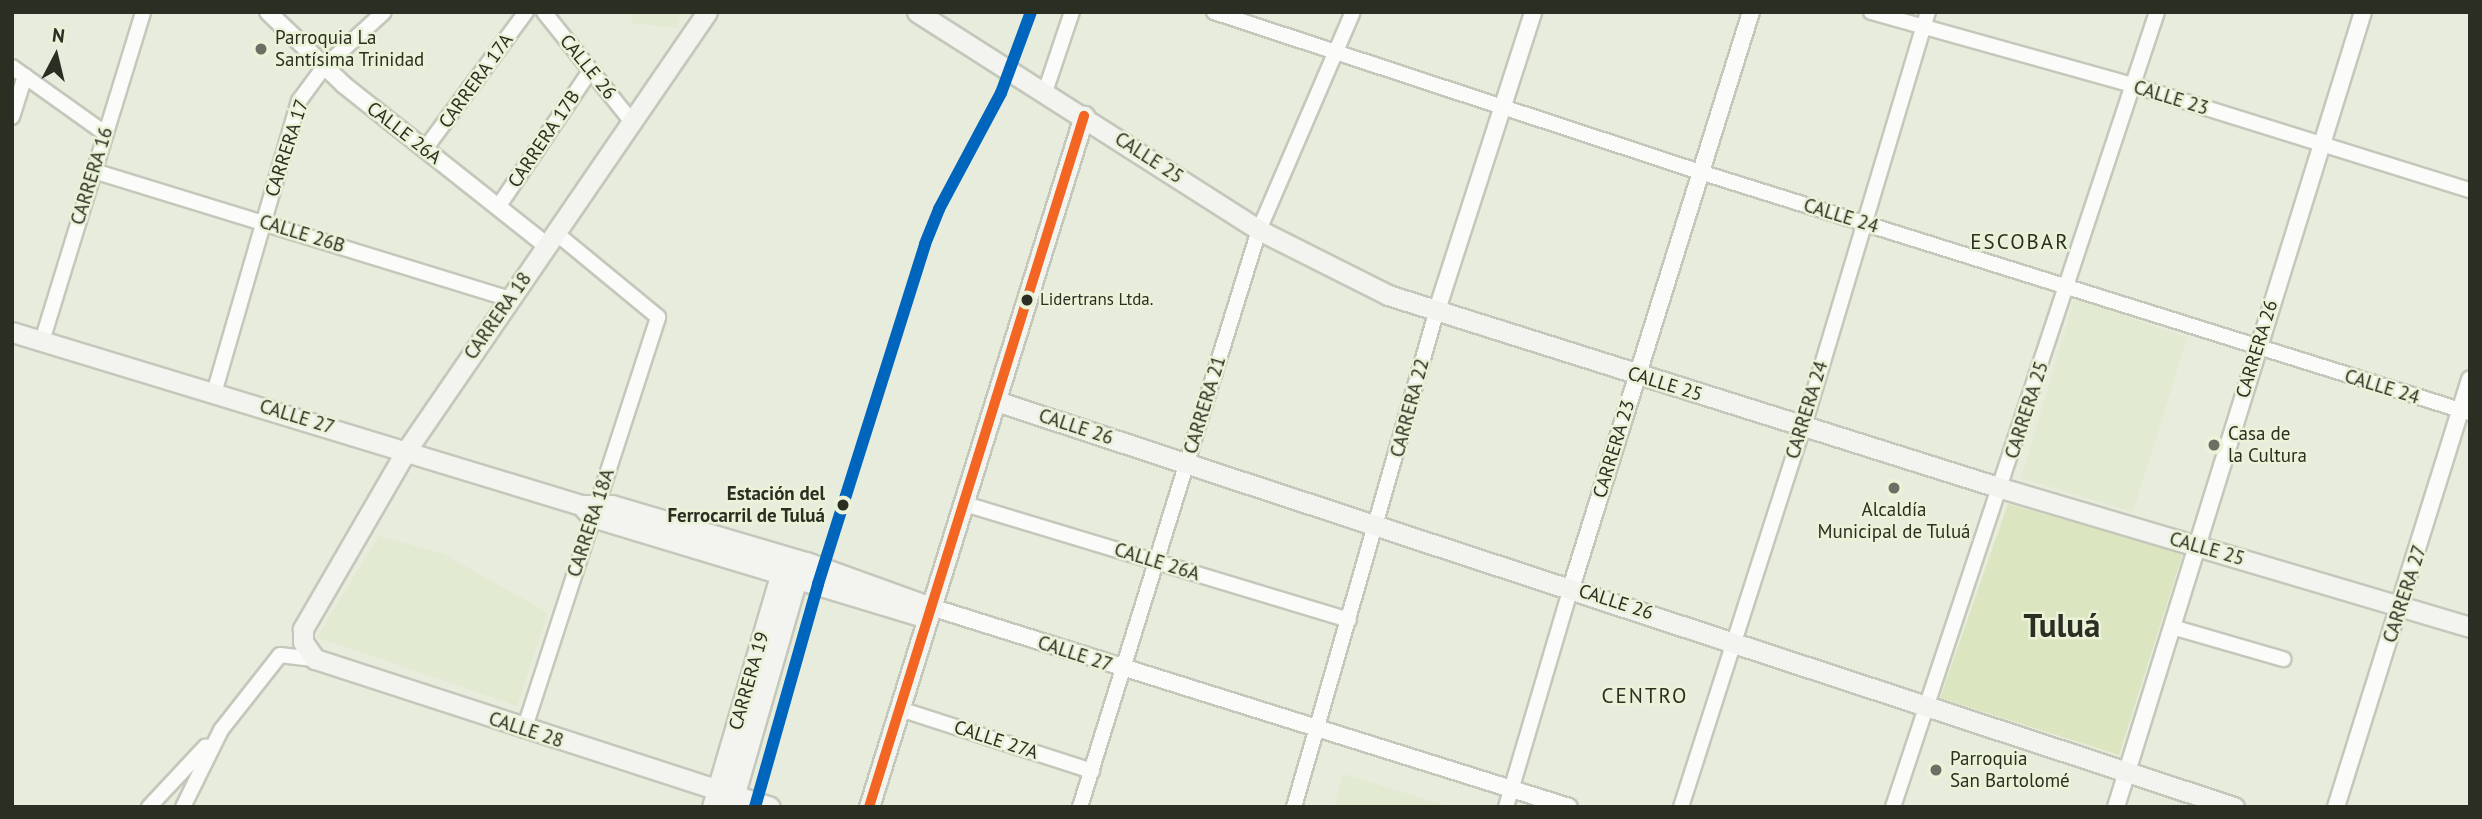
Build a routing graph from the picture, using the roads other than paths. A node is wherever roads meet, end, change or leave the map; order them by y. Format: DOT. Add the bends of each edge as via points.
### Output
graph roads {
  1 [pos="143,12"];
  2 [pos="268,12"];
  3 [pos="384,12"];
  4 [pos="526,12"];
  5 [pos="544,12"];
  6 [pos="707,12"];
  7 [pos="917,12"];
  8 [pos="1072,12"];
  9 [pos="1214,12"];
  10 [pos="1353,12"];
  11 [pos="1533,12"];
  12 [pos="1751,12"];
  13 [pos="1871,12"];
  14 [pos="2157,12"];
  15 [pos="2363,12"];
  16 [pos="1925,19"];
  17 [pos="1337,52"];
  18 [pos="12,67"];
  19 [pos="324,67"];
  20 [pos="590,71"];
  21 [pos="25,76"];
  22 [pos="2132,85"];
  23 [pos="1045,92"];
  24 [pos="1502,108"];
  25 [pos="1084,116"];
  26 [pos="12,117"];
  27 [pos="632,122"];
  28 [pos="106,134"];
  29 [pos="2320,144"];
  30 [pos="425,149"];
  31 [pos="94,172"];
  32 [pos="1700,172"];
  33 [pos="2470,190"];
  34 [pos="498,207"];
  35 [pos="263,222"];
  36 [pos="1862,222"];
  37 [pos="1259,230"];
  38 [pos="551,239"];
  39 [pos="2068,286"];
  40 [pos="510,299"];
  41 [pos="1436,313"];
  42 [pos="658,317"];
  43 [pos="12,332"];
  44 [pos="42,341"];
  45 [pos="2256,349"];
  46 [pos="1636,375"];
  47 [pos="2470,380"];
  48 [pos="215,393"];
  49 [pos="996,401"];
  50 [pos="2465,412"];
  51 [pos="1804,425"];
  52 [pos="406,451"];
  53 [pos="1187,464"];
  54 [pos="2001,488"];
  55 [pos="965,504"];
  56 [pos="590,509"];
  57 [pos="1377,527"];
  58 [pos="2197,547"];
  59 [pos="1156,562"];
  60 [pos="792,567"];
  61 [pos="1571,588"];
  62 [pos="2402,606"];
  63 [pos="932,613"];
  64 [pos="1349,621"];
  65 [pos="2172,627"];
  66 [pos="2470,627"];
  67 [pos="1735,640"];
  68 [pos="315,659"];
  69 [pos="2283,659"];
  70 [pos="1123,670"];
  71 [pos="1927,704"];
  72 [pos="900,709"];
  73 [pos="221,730"];
  74 [pos="524,730"];
  75 [pos="1317,730"];
  76 [pos="1092,771"];
  77 [pos="2126,772"];
  78 [pos="1511,789"];
  79 [pos="723,800"];
  80 [pos="149,807"];
  81 [pos="183,807"];
  82 [pos="770,807"];
  83 [pos="869,807"];
  84 [pos="1080,807"];
  85 [pos="1294,807"];
  86 [pos="1506,807"];
  87 [pos="1569,807"];
  88 [pos="1681,807"];
  89 [pos="1893,807"];
  90 [pos="2116,807"];
  91 [pos="2234,807"];
  92 [pos="2336,807"];
  1 -- 28 [label="street, CARRERA 16"];
  2 -- 19 [label="street, CALLE 26A"];
  3 -- 19 [label="street, CARRERA 17"];
  4 -- 30 [label="street, CARRERA 17A"];
  5 -- 20 [label="street, CALLE 26"];
  6 -- 27 [label="main road, CARRERA 18"];
  7 -- 23 [label="main road, CALLE 25"];
  8 -- 23 [label="street"];
  9 -- 17 [label="street, CALLE 24"];
  10 -- 17 [label="street, CARRERA 21"];
  11 -- 24 [label="street, CARRERA 22"];
  12 -- 32 [label="street, CARRERA 23"];
  13 -- 16 [label="street, CALLE 23"];
  14 -- 22 [label="street, CARRERA 25"];
  15 -- 29 [label="street, CARRERA 26"];
  16 -- 22 [label="street, CALLE 23"];
  16 -- 36 [label="street, CARRERA 24"];
  17 -- 24 [label="street, CALLE 24"];
  17 -- 37 [label="street, CARRERA 21"];
  18 -- 21 [label="street"];
  19 -- 30 [label="street, CALLE 26A"];
  19 -- 35 [label="street, CARRERA 17" via="309,84 292,119"];
  20 -- 27 [label="street, CALLE 26"];
  20 -- 34 [label="street, CARRERA 17B"];
  21 -- 26 [label="street"];
  21 -- 28 [label="street"];
  22 -- 29 [label="street, CALLE 23"];
  22 -- 39 [label="street, CARRERA 25"];
  23 -- 25 [label="main road, CALLE 25"];
  24 -- 32 [label="street, CALLE 24"];
  24 -- 41 [label="street, CARRERA 22"];
  25 -- 37 [label="main road, CALLE 25"];
  25 -- 49 [label="main road"];
  27 -- 38 [label="main road, CARRERA 18"];
  28 -- 31 [label="street, CARRERA 16"];
  29 -- 33 [label="street, CALLE 23"];
  29 -- 45 [label="street, CARRERA 26"];
  30 -- 34 [label="street, CALLE 26A"];
  31 -- 35 [label="street, CALLE 26B"];
  31 -- 44 [label="street, CARRERA 16"];
  32 -- 36 [label="street, CALLE 24"];
  32 -- 46 [label="street, CARRERA 23"];
  34 -- 38 [label="street, CALLE 26A"];
  35 -- 40 [label="street, CALLE 26B"];
  35 -- 48 [label="street, CARRERA 17"];
  36 -- 39 [label="street, CALLE 24"];
  36 -- 51 [label="street, CARRERA 24"];
  37 -- 41 [label="main road, CALLE 25" via="1361,284"];
  37 -- 53 [label="street, CARRERA 21"];
  38 -- 40 [label="main road, CARRERA 18"];
  38 -- 42 [label="street, CALLE 26A"];
  39 -- 45 [label="street, CALLE 24"];
  39 -- 54 [label="street, CARRERA 25"];
  40 -- 52 [label="main road, CARRERA 18"];
  41 -- 46 [label="main road, CALLE 25"];
  41 -- 57 [label="street, CARRERA 22"];
  42 -- 56 [label="street, CARRERA 18A"];
  43 -- 44 [label="main road, CALLE 27"];
  44 -- 48 [label="main road, CALLE 27"];
  45 -- 50 [label="street, CALLE 24"];
  45 -- 58 [label="street, CARRERA 26"];
  46 -- 51 [label="main road, CALLE 25"];
  46 -- 61 [label="street, CARRERA 23"];
  47 -- 50 [label="street, CARRERA 27"];
  48 -- 52 [label="main road, CALLE 27"];
  49 -- 53 [label="main road, CALLE 26"];
  49 -- 55 [label="main road"];
  50 -- 62 [label="street, CARRERA 27"];
  51 -- 54 [label="main road, CALLE 25"];
  51 -- 67 [label="street, CARRERA 24"];
  52 -- 56 [label="main road, CALLE 27"];
  52 -- 68 [label="main road, CARRERA 18" via="303,629 303,642"];
  53 -- 57 [label="main road, CALLE 26"];
  53 -- 59 [label="street, CARRERA 21"];
  54 -- 58 [label="main road, CALLE 25"];
  54 -- 71 [label="street, CARRERA 25"];
  55 -- 59 [label="street, CALLE 26A"];
  55 -- 63 [label="main road"];
  56 -- 60 [label="main road, CALLE 27" via="612,505"];
  56 -- 74 [label="street, CARRERA 18A"];
  57 -- 61 [label="main road, CALLE 26"];
  57 -- 64 [label="street, CARRERA 22"];
  58 -- 62 [label="main road, CALLE 25"];
  58 -- 65 [label="street, CARRERA 26"];
  59 -- 64 [label="street, CALLE 26A"];
  59 -- 70 [label="street, CARRERA 21"];
  60 -- 63 [label="main road, CALLE 27"];
  60 -- 79 [label="main road, CARRERA 19"];
  61 -- 67 [label="main road, CALLE 26"];
  61 -- 78 [label="street, CARRERA 23"];
  62 -- 66 [label="main road, CALLE 25"];
  62 -- 92 [label="street, CARRERA 27"];
  63 -- 70 [label="street, CALLE 27"];
  63 -- 72 [label="main road"];
  64 -- 75 [label="street, CARRERA 22"];
  65 -- 69 [label="street"];
  65 -- 77 [label="street, CARRERA 26"];
  67 -- 71 [label="main road, CALLE 26"];
  67 -- 88 [label="street, CARRERA 24"];
  68 -- 73 [label="street" via="280,655"];
  68 -- 74 [label="main road, CALLE 28"];
  70 -- 75 [label="street, CALLE 27"];
  70 -- 76 [label="street, CARRERA 21"];
  71 -- 77 [label="main road, CALLE 26"];
  71 -- 89 [label="street, CARRERA 25"];
  72 -- 76 [label="street, CALLE 27A"];
  72 -- 83 [label="main road"];
  73 -- 80 [label="street"];
  73 -- 81 [label="street"];
  74 -- 79 [label="main road, CALLE 28"];
  75 -- 78 [label="street, CALLE 27"];
  75 -- 85 [label="street, CARRERA 22"];
  76 -- 84 [label="street, CARRERA 21"];
  77 -- 90 [label="street, CARRERA 26"];
  77 -- 91 [label="main road, CALLE 26"];
  78 -- 86 [label="street, CARRERA 23"];
  78 -- 87 [label="street, CALLE 27"];
  79 -- 82 [label="main road, CALLE 28"];
}
